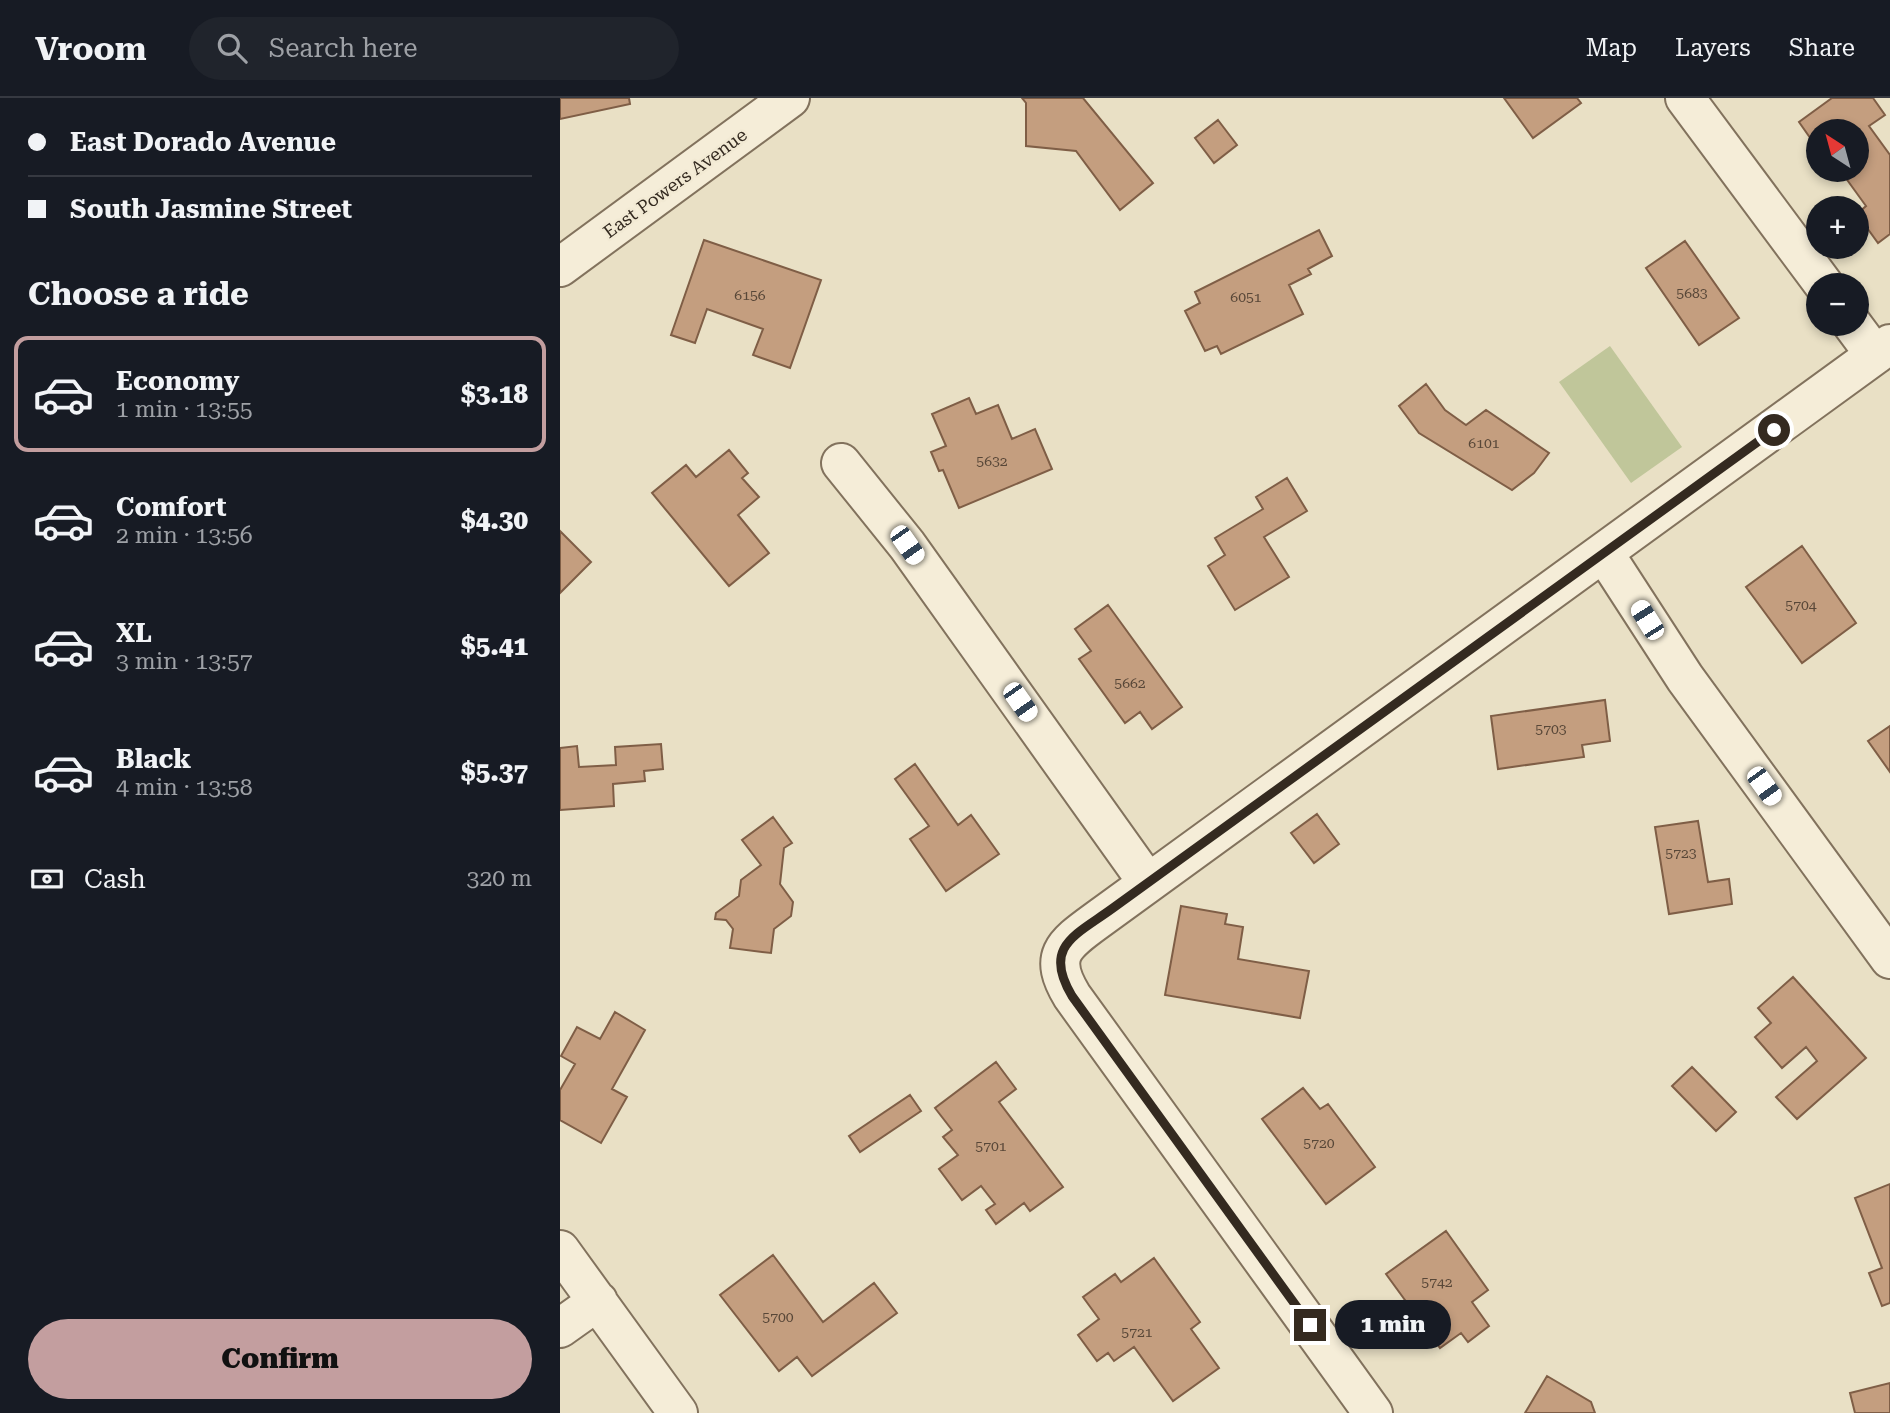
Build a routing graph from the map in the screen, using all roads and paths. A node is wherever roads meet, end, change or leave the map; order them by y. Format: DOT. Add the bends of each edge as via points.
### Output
graph roads {
  1 [pos="790,98"];
  2 [pos="1685,98"];
  3 [pos="560,267"];
  4 [pos="1815,273"];
  5 [pos="1866,336"];
  6 [pos="1882,349"];
  7 [pos="841,463"];
  8 [pos="1604,553"];
  9 [pos="1148,883"];
  10 [pos="1890,959"];
  11 [pos="560,1250"];
  12 [pos="597,1301"];
  13 [pos="560,1328"];
  14 [pos="678,1413"];
  15 [pos="1373,1413"];
  1 -- 3 [label="street, East Powers Avenue"];
  2 -- 4 [label="street"];
  5 -- 6 [label="street"];
  6 -- 8 [label="street"];
  7 -- 9 [label="street" via="907,545"];
  8 -- 9 [label="street"];
  8 -- 10 [label="street" via="1685,678"];
  9 -- 15 [label="street" via="1063,949 1059,959 1065,984"];
  11 -- 12 [label="street"];
  12 -- 13 [label="street"];
  12 -- 14 [label="street"];
}
